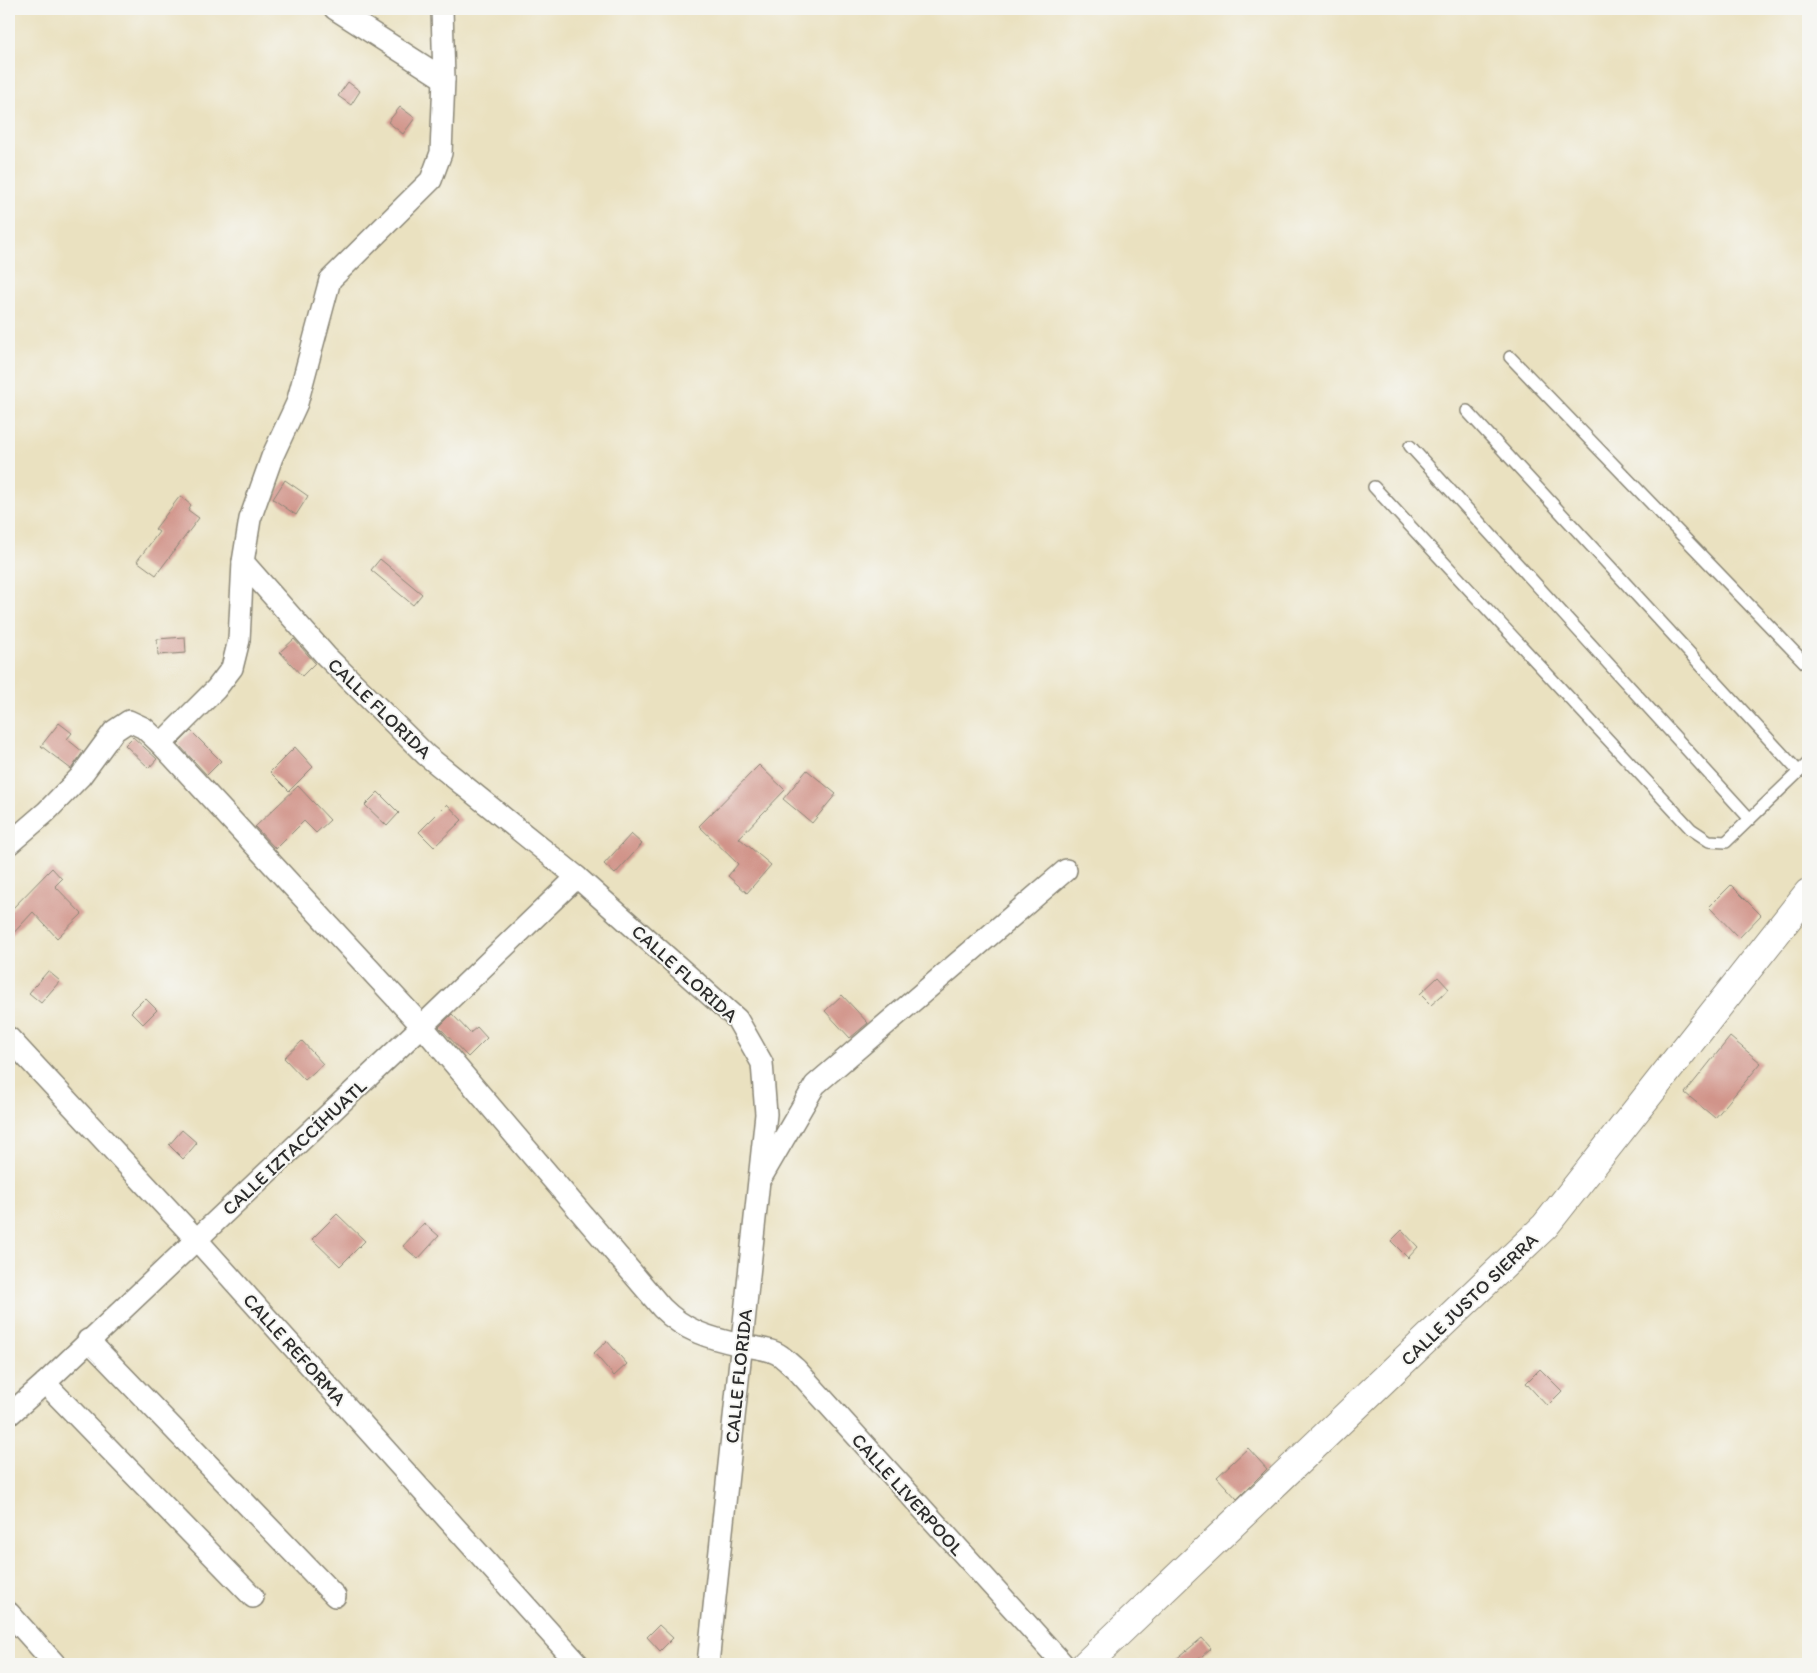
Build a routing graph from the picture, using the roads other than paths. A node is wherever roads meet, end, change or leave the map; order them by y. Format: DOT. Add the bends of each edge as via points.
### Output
graph roads {
  1 [pos="335,9"];
  2 [pos="442,9"];
  3 [pos="444,79"];
  4 [pos="1510,357"];
  5 [pos="1468,411"];
  6 [pos="1410,446"];
  7 [pos="1374,488"];
  8 [pos="244,562"];
  9 [pos="1808,666"];
  10 [pos="161,744"];
  11 [pos="1808,763"];
  12 [pos="1799,772"];
  13 [pos="1750,820"];
  14 [pos="9,844"];
  15 [pos="1066,870"];
  16 [pos="577,876"];
  17 [pos="1808,893"];
  18 [pos="422,1026"];
  19 [pos="9,1038"];
  20 [pos="758,1183"];
  21 [pos="196,1240"];
  22 [pos="88,1340"];
  23 [pos="741,1345"];
  24 [pos="45,1383"];
  25 [pos="9,1415"];
  26 [pos="335,1596"];
  27 [pos="253,1597"];
  28 [pos="9,1613"];
  29 [pos="55,1664"];
  30 [pos="578,1664"];
  31 [pos="708,1664"];
  32 [pos="1063,1664"];
  33 [pos="1086,1664"];
  1 -- 3 [label="street"];
  2 -- 3 [label="street"];
  3 -- 8 [label="street" via="441,153 431,180 330,280 297,403 272,457 250,519"];
  4 -- 9 [label="lane"];
  5 -- 12 [label="lane"];
  6 -- 13 [label="lane"];
  7 -- 13 [label="lane" via="1691,830 1709,841 1726,842"];
  8 -- 10 [label="street" via="239,640 232,668 216,689"];
  8 -- 16 [label="street, CALLE FLORIDA" via="326,656 426,755"];
  10 -- 14 [label="street, CALLE LIVERPOOL" via="144,728 129,721 114,731 80,777 46,812"];
  10 -- 18 [label="street, CALLE LIVERPOOL"];
  11 -- 12 [label="lane"];
  12 -- 13 [label="lane"];
  15 -- 20 [label="street" via="815,1085"];
  16 -- 18 [label="street, CALLE IZTACCÍHUATL"];
  16 -- 20 [label="street, CALLE FLORIDA" via="737,1019 762,1063 766,1114"];
  17 -- 33 [label="street, CALLE JUSTO SIERRA" via="1545,1226"];
  18 -- 21 [label="street, CALLE IZTACCÍHUATL"];
  18 -- 23 [label="street, CALLE LIVERPOOL" via="662,1308 691,1330"];
  19 -- 21 [label="street, CALLE REFORMA"];
  20 -- 23 [label="street, CALLE FLORIDA"];
  21 -- 22 [label="street, CALLE IZTACCÍHUATL"];
  21 -- 30 [label="street, CALLE REFORMA"];
  22 -- 24 [label="street, CALLE IZTACCÍHUATL"];
  22 -- 26 [label="street"];
  23 -- 31 [label="street, CALLE FLORIDA"];
  23 -- 32 [label="street, CALLE LIVERPOOL" via="781,1356 796,1369"];
  24 -- 25 [label="street, CALLE IZTACCÍHUATL"];
  24 -- 27 [label="street"];
  28 -- 29 [label="street"];
}
